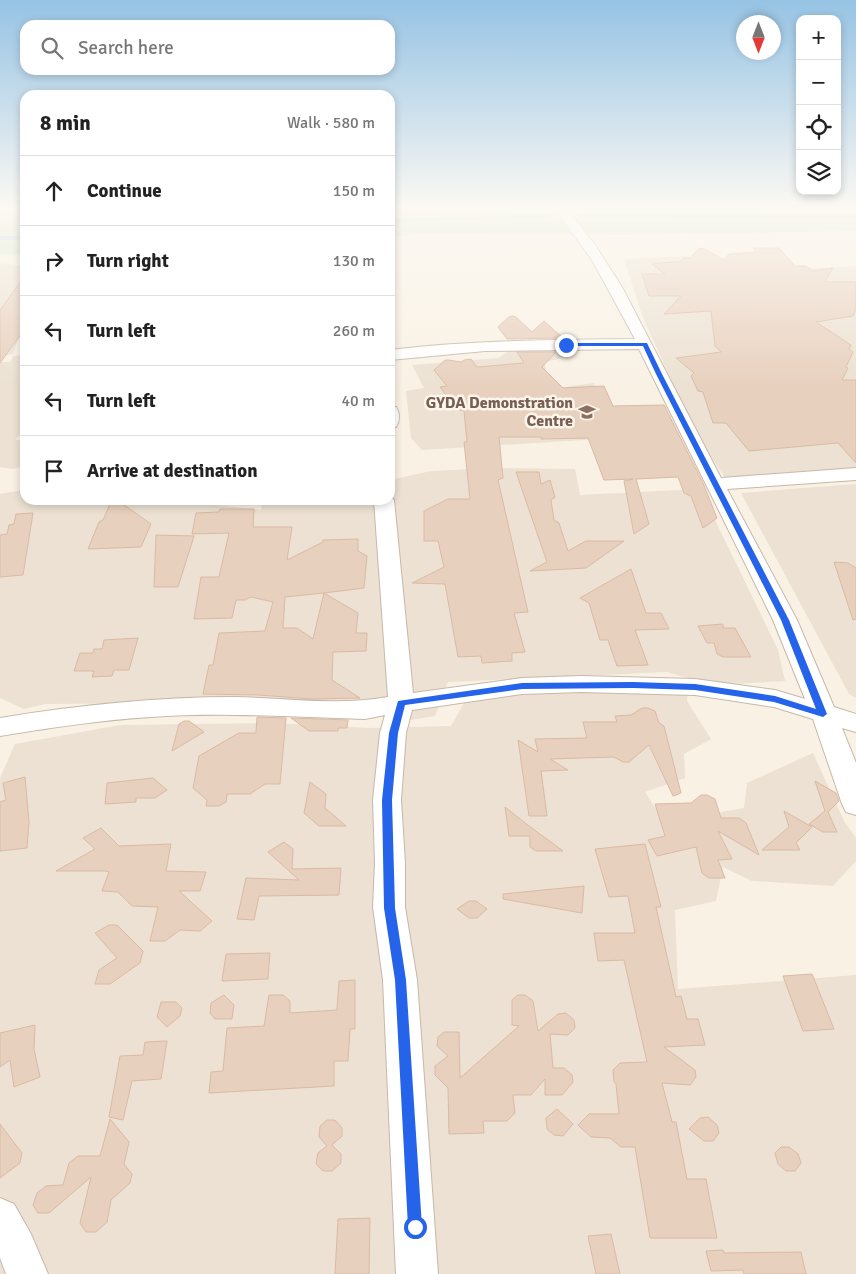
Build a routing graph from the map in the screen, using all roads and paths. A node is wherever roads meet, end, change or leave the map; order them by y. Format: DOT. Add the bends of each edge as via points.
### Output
graph roads {
  1 [pos="604,268"];
  2 [pos="645,344"];
  3 [pos="395,354"];
  4 [pos="856,474"];
  5 [pos="715,484"];
  6 [pos="384,505"];
  7 [pos="401,703"];
  8 [pos="823,714"];
  9 [pos="856,723"];
  10 [pos="0,727"];
  11 [pos="856,804"];
  12 [pos="0,1218"];
  13 [pos="27,1274"];
  14 [pos="417,1274"];
  1 -- 2 [label="street"];
  2 -- 3 [label="street" via="487,345"];
  2 -- 5 [label="street"];
  4 -- 5 [label="street"];
  5 -- 8 [label="street" via="785,620"];
  6 -- 7 [label="street"];
  7 -- 8 [label="street" via="522,686 633,685 695,687 775,699"];
  7 -- 10 [label="street" via="365,710 235,706 151,708"];
  7 -- 14 [label="street" via="393,733 387,800 389,908 400,980"];
  8 -- 9 [label="street"];
  8 -- 11 [label="street"];
  12 -- 13 [label="street"];
}
